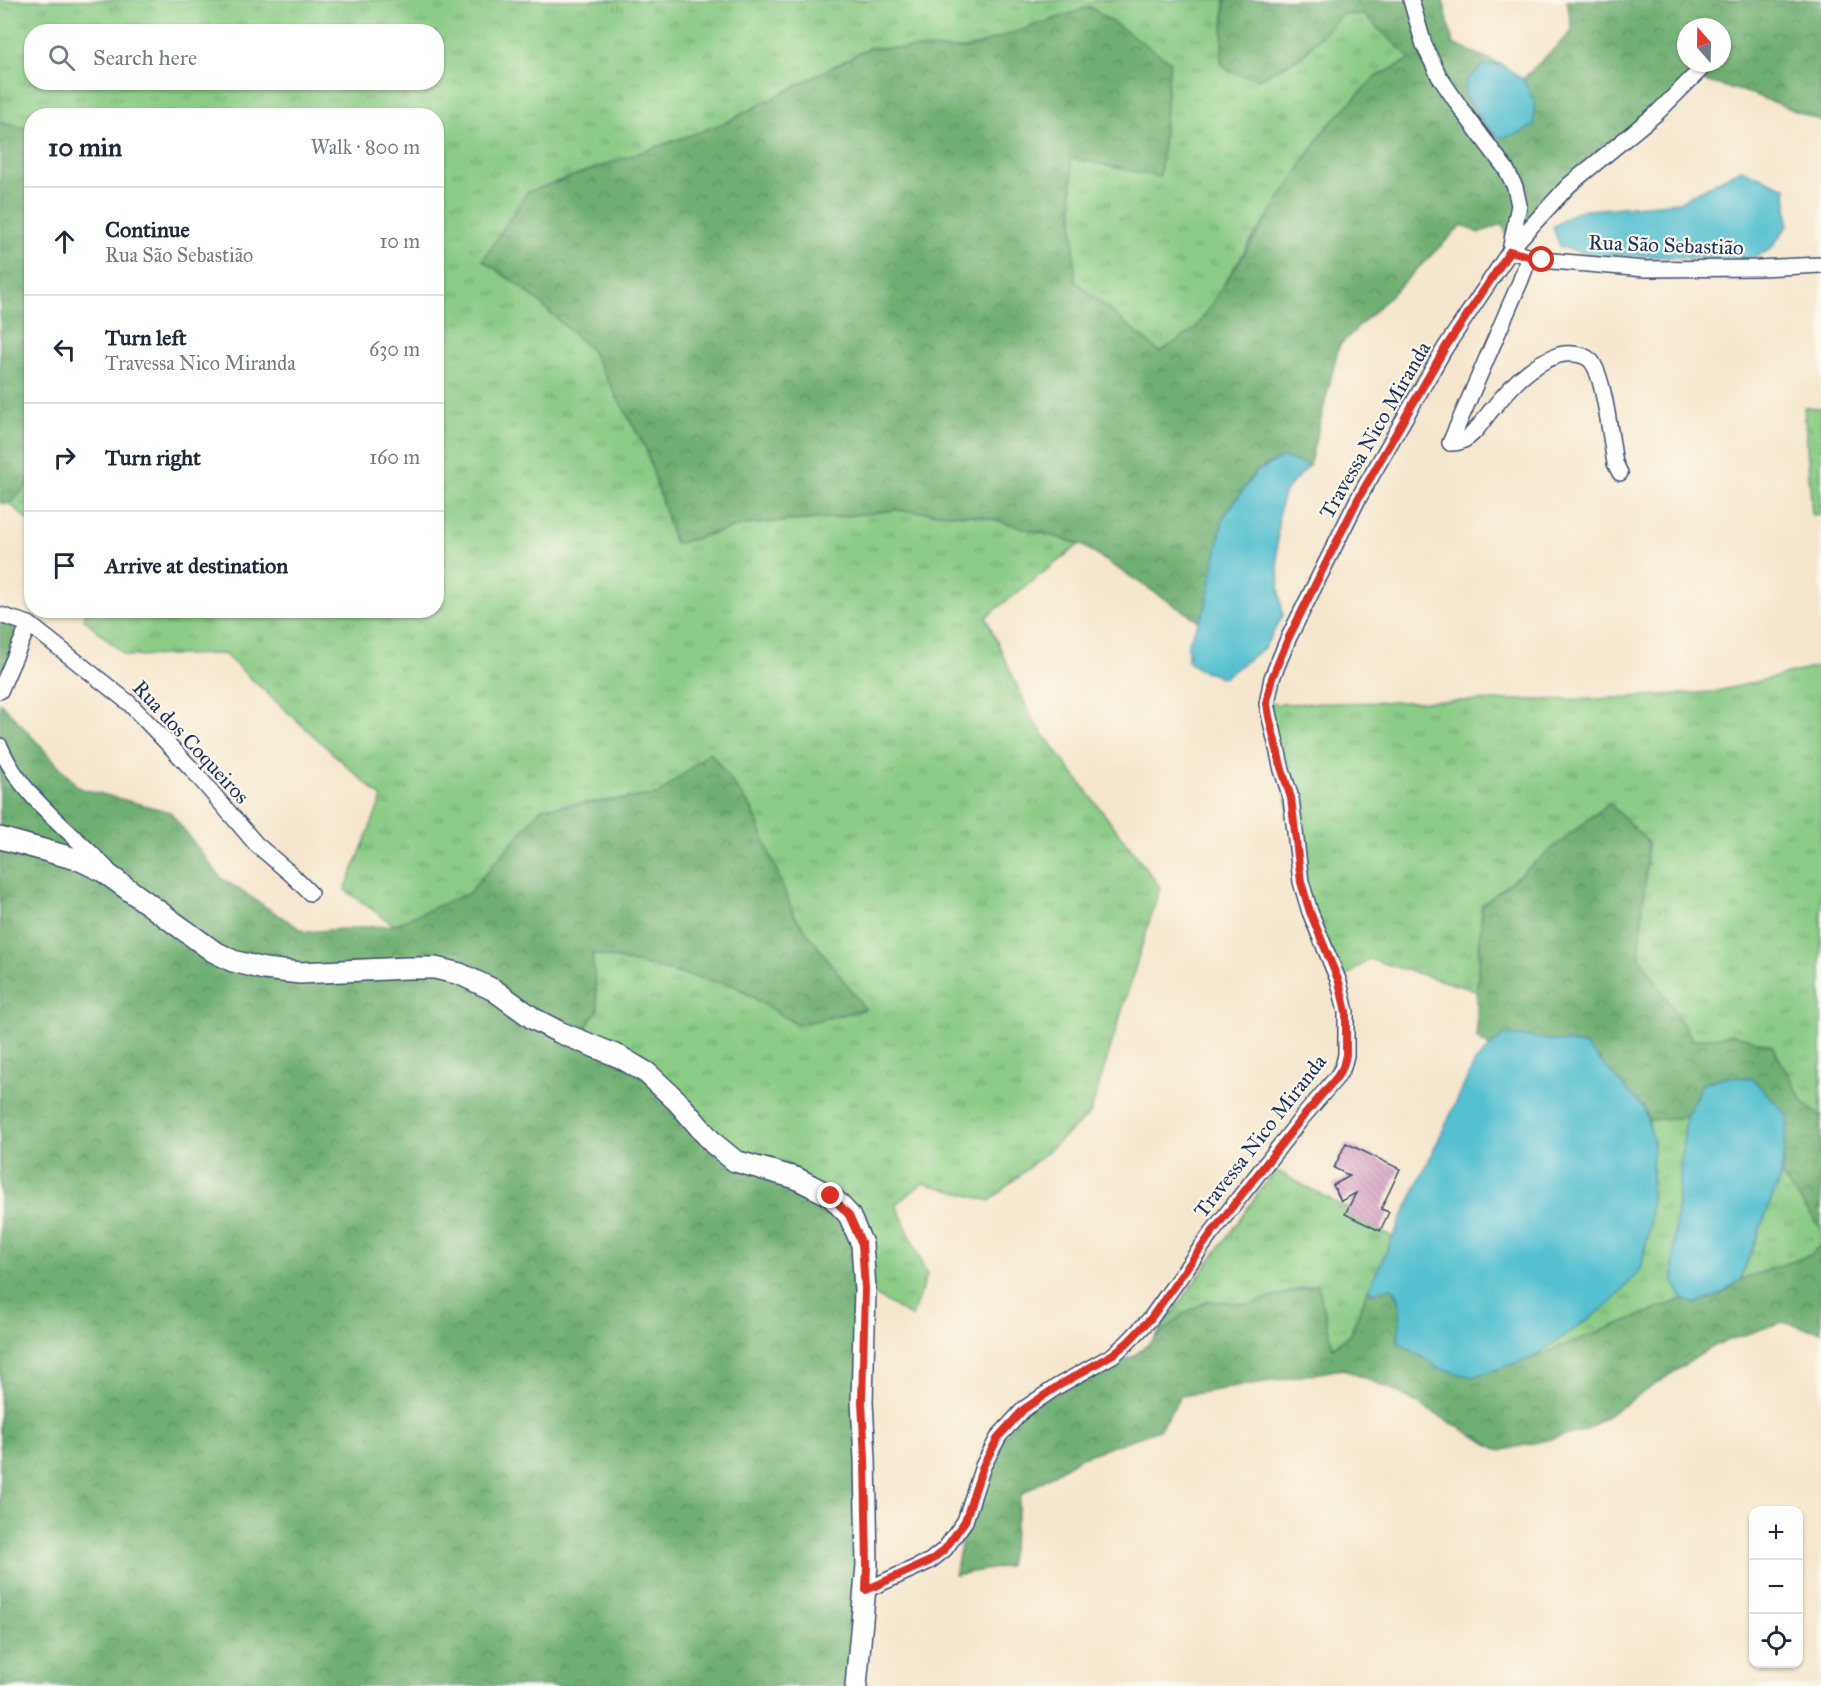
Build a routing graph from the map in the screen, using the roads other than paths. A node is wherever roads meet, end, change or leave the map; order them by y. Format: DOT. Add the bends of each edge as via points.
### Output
graph roads {
  1 [pos="1411,0"];
  2 [pos="1698,72"];
  3 [pos="1510,251"];
  4 [pos="1529,258"];
  5 [pos="1821,265"];
  6 [pos="1620,473"];
  7 [pos="0,615"];
  8 [pos="28,624"];
  9 [pos="0,691"];
  10 [pos="0,746"];
  11 [pos="0,838"];
  12 [pos="122,884"];
  13 [pos="310,893"];
  14 [pos="866,1590"];
  15 [pos="856,1686"];
  1 -- 3 [label="street" via="1424,45 1439,76 1515,187 1519,205"];
  2 -- 3 [label="street, Travessa Nico Miranda" via="1658,112 1569,185"];
  3 -- 4 [label="street, Rua São Sebastião"];
  3 -- 14 [label="street, Travessa Nico Miranda" via="1445,348 1358,499 1288,639 1268,694 1269,717 1291,798 1301,882 1339,982 1346,1012 1343,1067 1210,1235 1151,1318 1113,1354 1024,1409 999,1436 983,1466 965,1521 945,1549 930,1561"];
  4 -- 5 [label="street, Rua São Sebastião" via="1645,269"];
  4 -- 6 [label="street" via="1450,443 1470,436 1533,367 1555,356 1578,354 1589,359 1599,376"];
  7 -- 8 [label="street, Rua dos Coqueiros"];
  8 -- 9 [label="street"];
  8 -- 13 [label="street, Rua dos Coqueiros" via="129,703 256,844"];
  10 -- 12 [label="street" via="22,785"];
  11 -- 12 [label="street" via="80,860"];
  12 -- 14 [label="street" via="213,951 233,961 300,973 435,968 460,974 494,990 534,1019 647,1073 735,1161 796,1178 831,1196 849,1215 862,1244"];
  14 -- 15 [label="street"];
}
